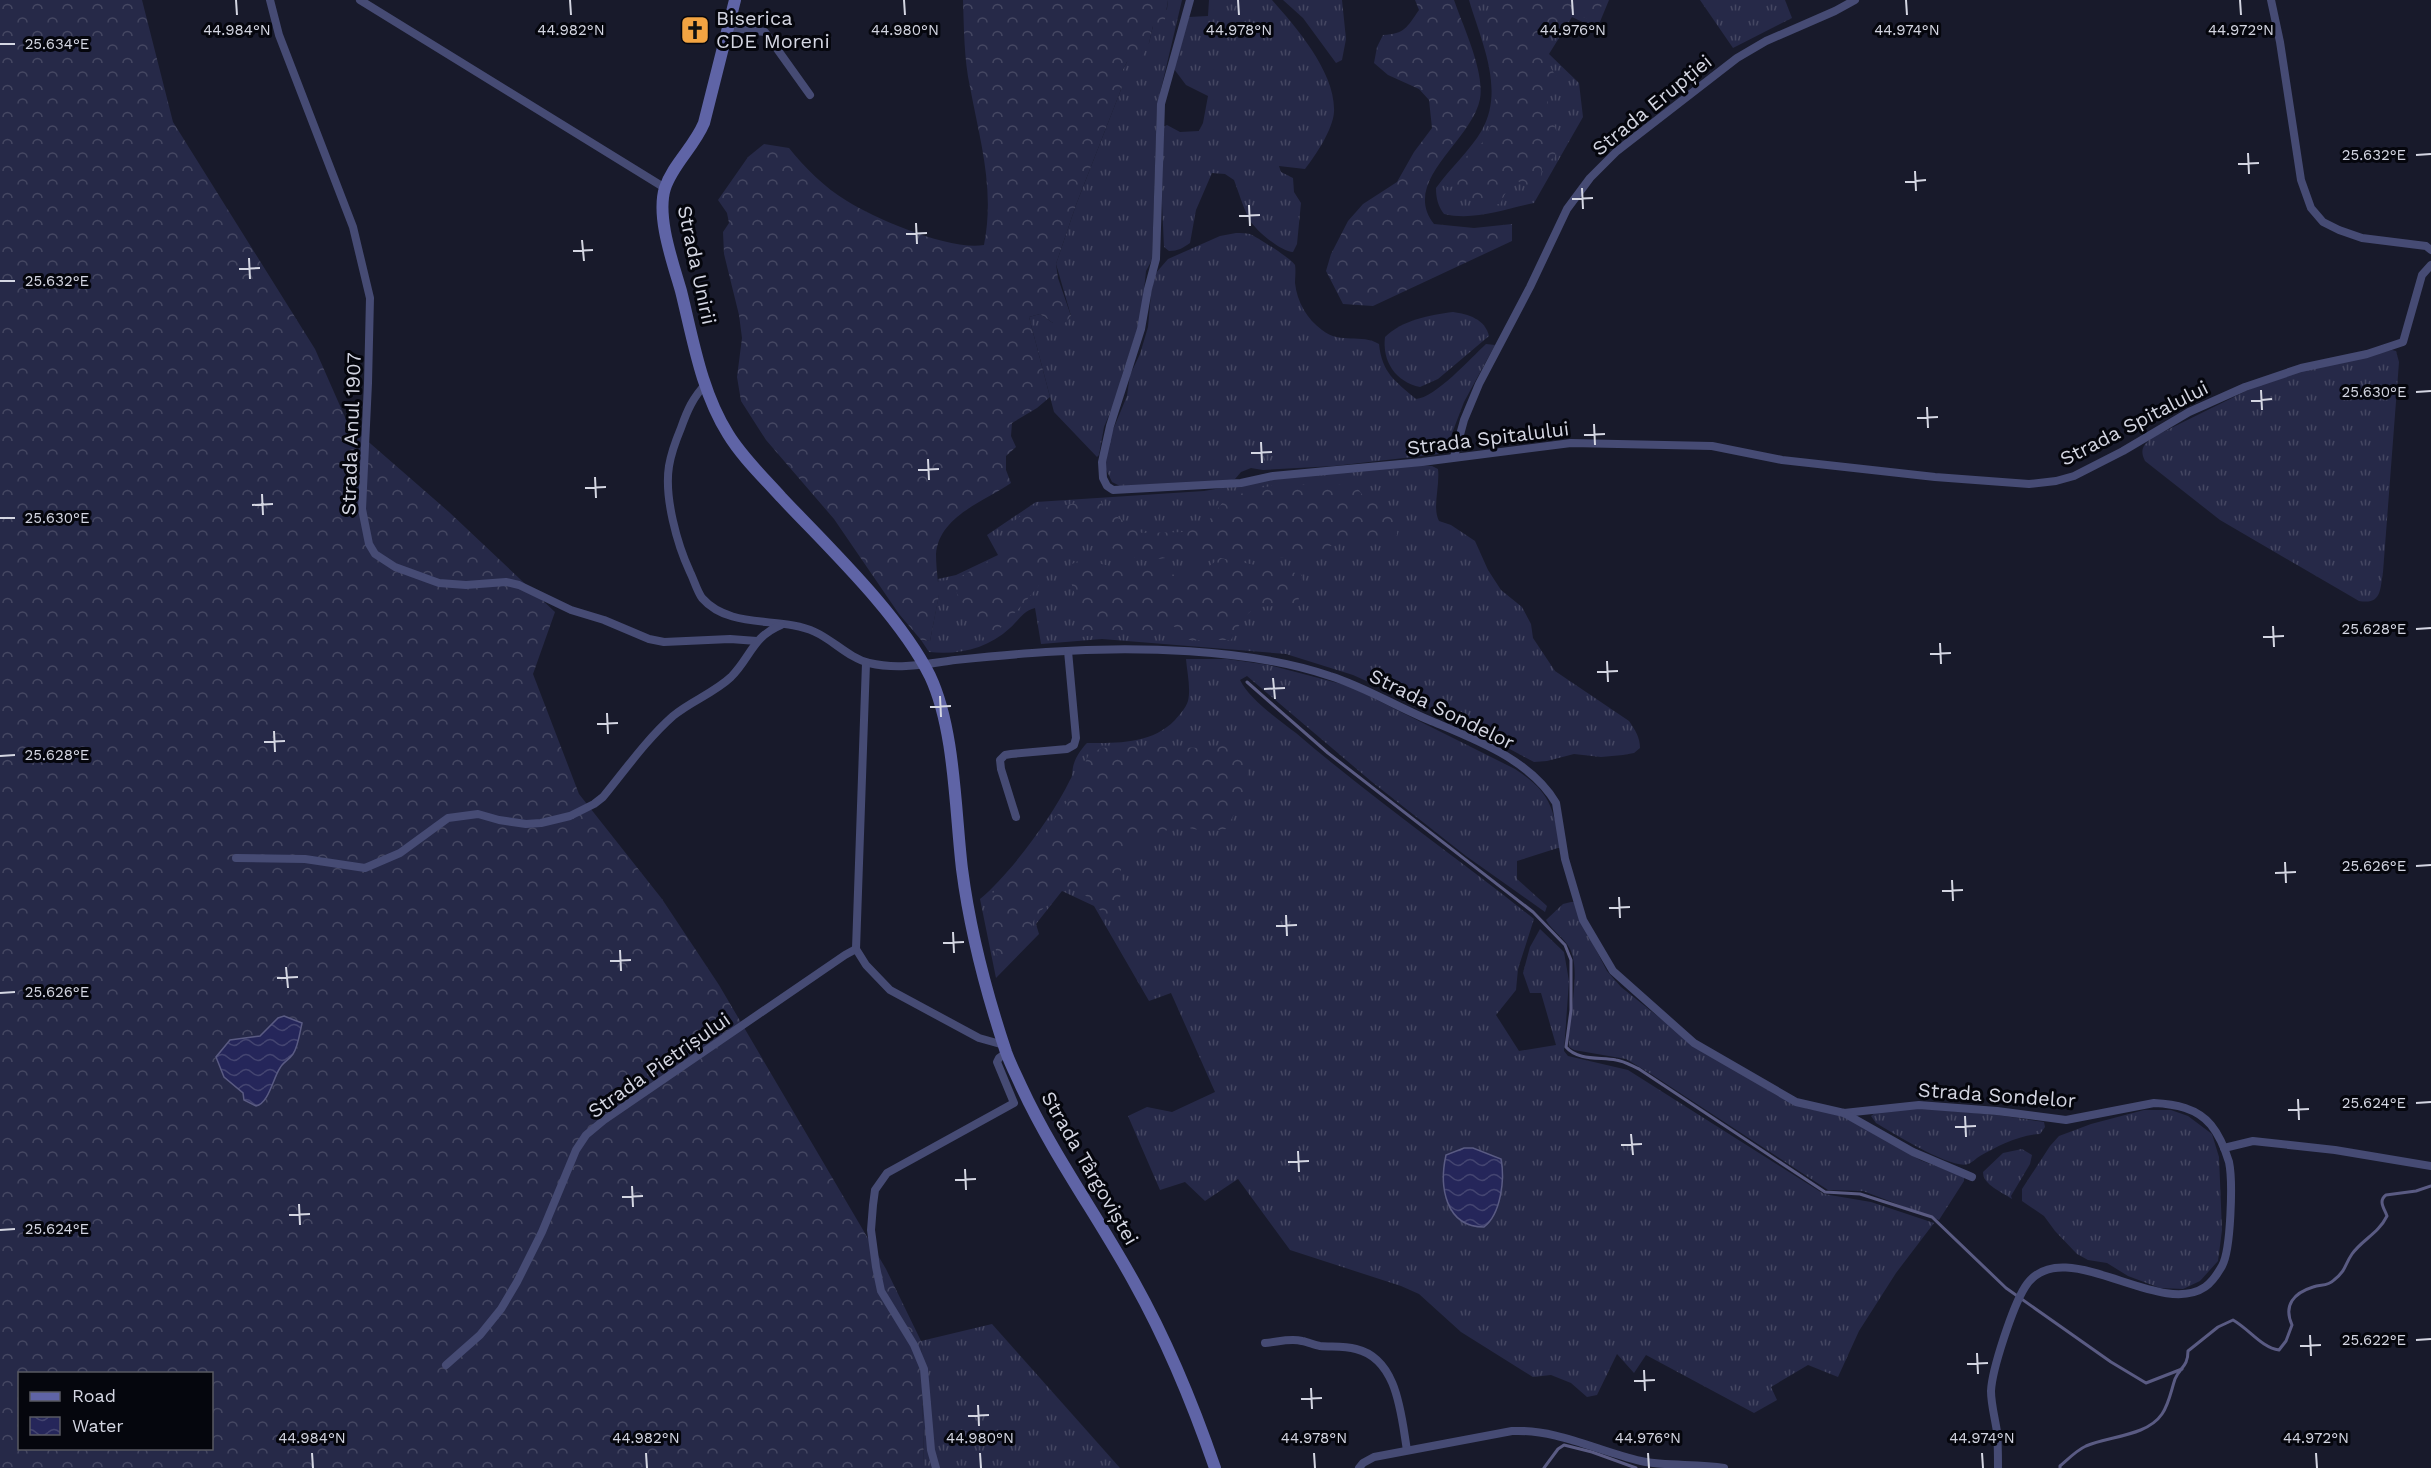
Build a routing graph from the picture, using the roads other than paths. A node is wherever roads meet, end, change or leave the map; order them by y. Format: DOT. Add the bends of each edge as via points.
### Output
graph roads {
  1 [pos="270,0"];
  2 [pos="360,0"];
  3 [pos="735,0"];
  4 [pos="1190,0"];
  5 [pos="1854,0"];
  6 [pos="2271,0"];
  7 [pos="728,27"];
  8 [pos="810,95"];
  9 [pos="665,188"];
  10 [pos="2431,250"];
  11 [pos="2431,265"];
  12 [pos="706,384"];
  13 [pos="1454,457"];
  14 [pos="782,625"];
  15 [pos="757,641"];
  16 [pos="1068,651"];
  17 [pos="866,663"];
  18 [pos="923,665"];
  19 [pos="1016,817"];
  20 [pos="236,858"];
  21 [pos="856,950"];
  22 [pos="1005,1049"];
  23 [pos="1025,1095"];
  24 [pos="1014,1103"];
  25 [pos="1844,1113"];
  26 [pos="2224,1148"];
  27 [pos="2431,1166"];
  28 [pos="1972,1177"];
  29 [pos="1265,1343"];
  30 [pos="446,1365"];
  31 [pos="1407,1450"];
  32 [pos="936,1468"];
  33 [pos="1215,1468"];
  34 [pos="1359,1468"];
  35 [pos="1724,1468"];
  36 [pos="1998,1468"];
  1 -- 15 [label="street, Strada Anul 1907" via="279,35 353,227 370,298 362,509 375,554 395,567 439,583 519,585 571,610 649,639"];
  2 -- 9 [label="street, Strada Unirii"];
  3 -- 7 [label="main road"];
  4 -- 13 [label="street, Strada Spitalului" via="1161,104 1156,259 1137,347 1104,448 1101,462 1107,486 1120,491 1222,485"];
  5 -- 13 [label="street, Strada Erupției" via="1737,58 1617,152 1590,178 1567,210 1479,384"];
  6 -- 10 [label="street" via="2301,180 2311,208 2323,222 2339,230"];
  7 -- 8 [label="street" via="765,32"];
  7 -- 9 [label="main road" via="704,123"];
  9 -- 12 [label="main road, Strada Unirii" via="663,206 671,255"];
  11 -- 13 [label="street, Strada Spitalului" via="2422,275 2403,342 2245,387 2188,412 2123,452 2056,481 2029,484 1935,477 1782,460 1700,445 1571,443"];
  12 -- 14 [label="street" via="695,395 684,418 669,468 674,531 702,597 731,615"];
  12 -- 18 [label="main road, Strada Unirii" via="717,414 736,446 863,585"];
  14 -- 15 [label="street" via="767,631"];
  14 -- 17 [label="street" via="792,624 818,633"];
  15 -- 20 [label="street" via="742,666 729,678 676,714 651,737 603,797 570,816 526,824 478,814 448,818 400,853 365,868 305,859"];
  16 -- 18 [label="street, Strada Sondelor"];
  16 -- 19 [label="street" via="1074,745 1005,755 1000,760"];
  16 -- 25 [label="street, Strada Sondelor" via="1188,652 1296,667 1364,688 1492,748 1525,769 1556,803 1565,859 1583,920 1613,971 1694,1043 1796,1102"];
  17 -- 18 [label="street"];
  17 -- 21 [label="street"];
  18 -- 22 [label="main road, Strada Târgoviștei" via="943,716 974,939"];
  21 -- 22 [label="street" via="890,990"];
  21 -- 30 [label="street, Strada Pietrișului" via="586,1135 542,1232 501,1309 480,1335"];
  22 -- 23 [label="main road, Strada Târgoviștei"];
  22 -- 24 [label="street" via="998,1062"];
  23 -- 24 [label="street"];
  23 -- 33 [label="main road, Strada Târgoviștei" via="1050,1145 1135,1283 1191,1402"];
  24 -- 32 [label="street" via="887,1173 875,1190 871,1230 881,1291 924,1369"];
  25 -- 26 [label="street, Strada Sondelor" via="1919,1105 2066,1120 2167,1103 2197,1112 2210,1124"];
  25 -- 28 [label="street" via="1913,1152"];
  26 -- 27 [label="street" via="2253,1141"];
  26 -- 36 [label="street, Strada Sondelor" via="2229,1164 2229,1231 2223,1264 2208,1286 2181,1295 2065,1266 2040,1273 2025,1286 1996,1362 1991,1391"];
  29 -- 31 [label="street" via="1291,1339 1319,1346 1343,1346 1359,1349 1377,1360 1389,1375 1399,1403"];
  31 -- 34 [label="street" via="1374,1456"];
  31 -- 35 [label="street" via="1533,1430 1641,1461"];
}
